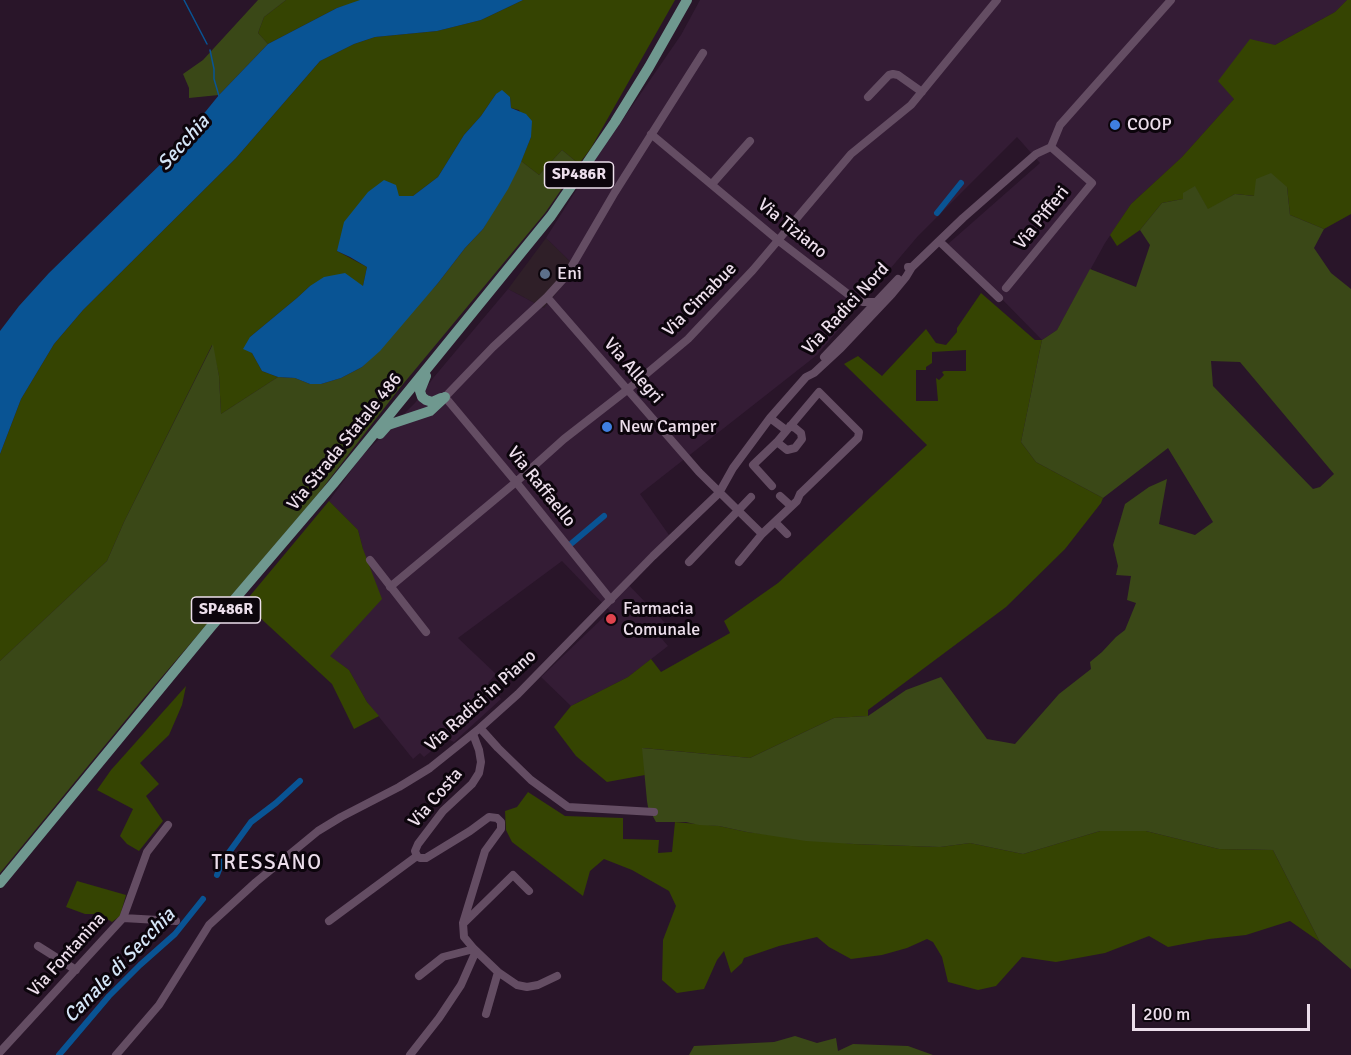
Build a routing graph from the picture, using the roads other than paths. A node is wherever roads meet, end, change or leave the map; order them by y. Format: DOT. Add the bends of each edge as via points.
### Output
graph roads {
  1 [pos="687,0"];
  2 [pos="997,0"];
  3 [pos="1171,0"];
  4 [pos="703,52"];
  5 [pos="922,92"];
  6 [pos="868,97"];
  7 [pos="651,134"];
  8 [pos="750,141"];
  9 [pos="1051,147"];
  10 [pos="712,184"];
  11 [pos="779,240"];
  12 [pos="939,241"];
  13 [pos="910,270"];
  14 [pos="901,284"];
  15 [pos="1006,288"];
  16 [pos="547,297"];
  17 [pos="854,298"];
  18 [pos="999,298"];
  19 [pos="876,302"];
  20 [pos="872,315"];
  21 [pos="858,321"];
  22 [pos="453,337"];
  23 [pos="806,378"];
  24 [pos="627,390"];
  25 [pos="444,397"];
  26 [pos="770,418"];
  27 [pos="788,428"];
  28 [pos="777,442"];
  29 [pos="354,459"];
  30 [pos="516,482"];
  31 [pos="772,486"];
  32 [pos="719,492"];
  33 [pos="780,496"];
  34 [pos="751,497"];
  35 [pos="794,503"];
  36 [pos="737,510"];
  37 [pos="775,522"];
  38 [pos="762,534"];
  39 [pos="787,534"];
  40 [pos="370,560"];
  41 [pos="689,562"];
  42 [pos="739,562"];
  43 [pos="390,586"];
  44 [pos="610,600"];
  45 [pos="426,632"];
  46 [pos="477,731"];
  47 [pos="654,812"];
  48 [pos="168,825"];
  49 [pos="417,856"];
  50 [pos="0,883"];
  51 [pos="529,891"];
  52 [pos="123,918"];
  53 [pos="176,921"];
  54 [pos="329,921"];
  55 [pos="463,923"];
  56 [pos="38,946"];
  57 [pos="475,950"];
  58 [pos="76,970"];
  59 [pos="501,974"];
  60 [pos="420,976"];
  61 [pos="557,976"];
  62 [pos="486,1014"];
  63 [pos="0,1052"];
  64 [pos="116,1055"];
  65 [pos="410,1055"];
  1 -- 22 [label="main road, Via Strada Statale 486 / SP486R" via="615,122 551,216"];
  2 -- 5 [label="street, Via Cimabue"];
  3 -- 9 [label="street, Via Radici Nord" via="1060,126"];
  4 -- 7 [label="street"];
  5 -- 6 [label="street" via="893,74"];
  5 -- 11 [label="street, Via Cimabue" via="851,154"];
  7 -- 10 [label="street, Via Tiziano"];
  7 -- 16 [label="street" via="566,276"];
  8 -- 10 [label="street"];
  9 -- 12 [label="street, Via Radici Nord" via="1036,154"];
  9 -- 15 [label="street, Via Pifferi" via="1092,183"];
  10 -- 11 [label="street, Via Tiziano"];
  11 -- 17 [label="street, Via Tiziano"];
  11 -- 24 [label="street, Via Cimabue" via="688,339"];
  12 -- 13 [label="street, Via Radici Nord"];
  12 -- 18 [label="street"];
  13 -- 14 [label="street" via="908,281"];
  13 -- 14 [label="street, Via Radici Nord" via="909,267"];
  14 -- 19 [label="street, Via Radici Nord"];
  14 -- 20 [label="street, Via Radici Nord"];
  16 -- 24 [label="street, Via Allegri"];
  16 -- 25 [label="street"];
  17 -- 19 [label="street"];
  17 -- 21 [label="street" via="860,311"];
  19 -- 21 [label="street, Via Radici Nord"];
  20 -- 23 [label="street, Via Radici in Piano"];
  21 -- 23 [label="street, Via Radici Nord"];
  22 -- 25 [label="main road" via="420,390 422,397 432,402"];
  22 -- 29 [label="main road, Via Strada Statale 486 / SP486R"];
  23 -- 26 [label="street, Via Radici in Piano"];
  24 -- 30 [label="street, Via Cimabue"];
  24 -- 32 [label="street, Via Allegri"];
  25 -- 29 [label="main road" via="430,411 388,425"];
  25 -- 30 [label="street, Via Raffaello"];
  26 -- 27 [label="street"];
  26 -- 32 [label="street, Via Radici in Piano"];
  27 -- 28 [label="street"];
  27 -- 28 [label="street" via="801,433 802,439 795,448 787,450"];
  27 -- 35 [label="street" via="819,392 859,434"];
  28 -- 31 [label="street" via="753,465"];
  29 -- 50 [label="main road, Via Strada Statale 486 / SP486R"];
  30 -- 43 [label="street, Via Cimabue"];
  30 -- 44 [label="street, Via Raffaello"];
  32 -- 36 [label="street, Via Allegri"];
  32 -- 44 [label="street, Via Radici in Piano"];
  33 -- 35 [label="street"];
  34 -- 36 [label="street"];
  35 -- 37 [label="street"];
  36 -- 38 [label="street, Via Allegri"];
  36 -- 41 [label="street"];
  37 -- 38 [label="street"];
  37 -- 39 [label="street"];
  38 -- 42 [label="street"];
  40 -- 43 [label="street"];
  43 -- 45 [label="street"];
  44 -- 46 [label="street, Via Radici in Piano"];
  46 -- 47 [label="street" via="568,807"];
  46 -- 49 [label="street, Via Costa" via="479,773 418,844"];
  46 -- 64 [label="street, Via Radici in Piano" via="430,768 318,831 224,910 209,925 159,1005"];
  48 -- 52 [label="street" via="147,852"];
  49 -- 54 [label="street"];
  49 -- 55 [label="street, Via Costa" via="426,858 489,817 501,822 501,829 485,851"];
  51 -- 55 [label="street" via="513,875"];
  52 -- 53 [label="street, Via Fontanina"];
  52 -- 58 [label="street, Via Fontanina"];
  55 -- 57 [label="street" via="464,936"];
  56 -- 58 [label="street"];
  57 -- 59 [label="street"];
  57 -- 60 [label="street" via="443,957"];
  57 -- 65 [label="street" via="461,985"];
  58 -- 63 [label="street, Via Fontanina"];
  59 -- 61 [label="street" via="527,987"];
  59 -- 62 [label="street"];
}
